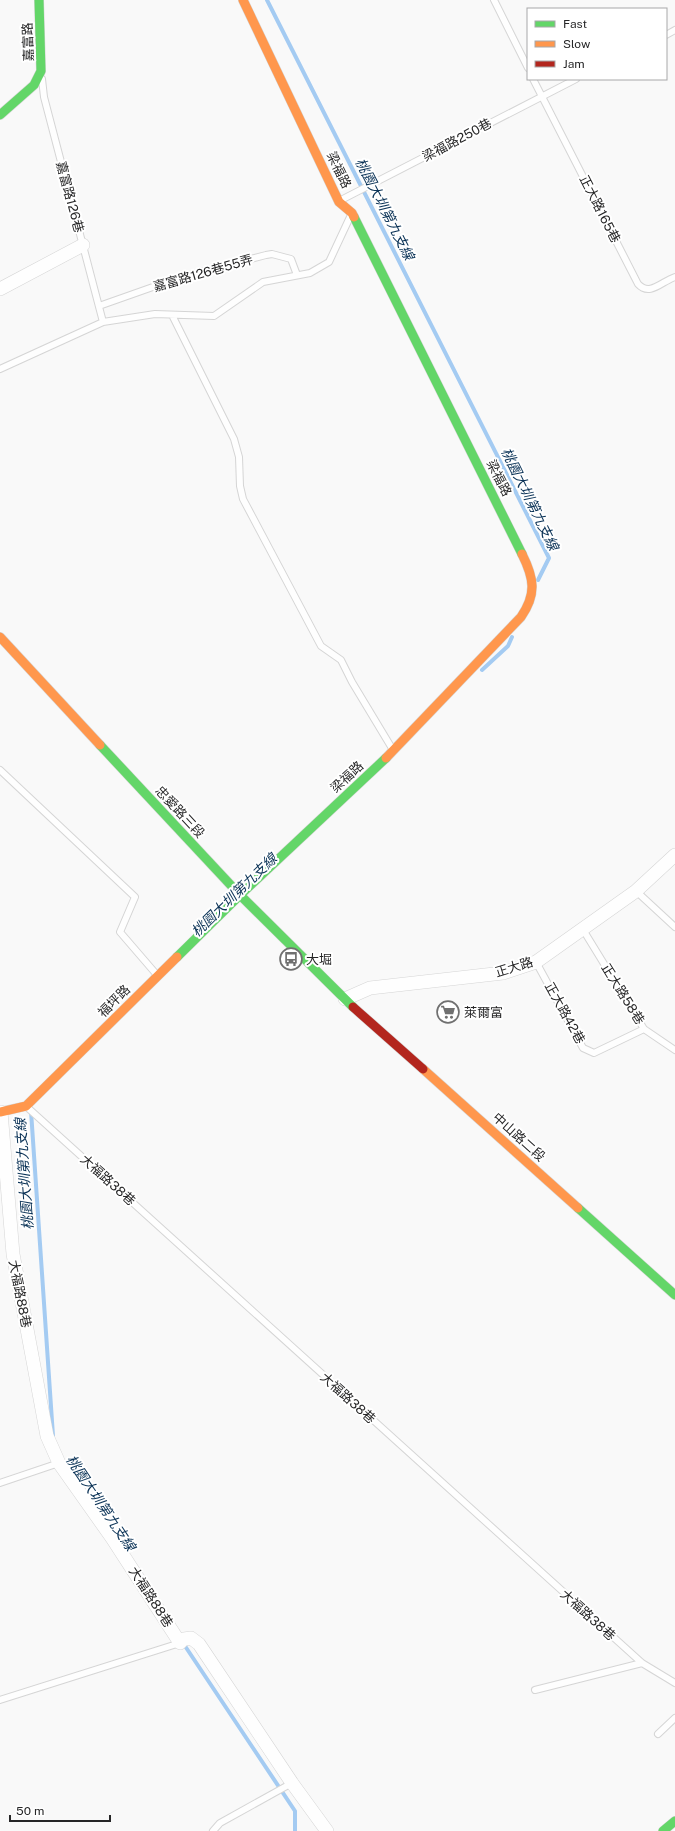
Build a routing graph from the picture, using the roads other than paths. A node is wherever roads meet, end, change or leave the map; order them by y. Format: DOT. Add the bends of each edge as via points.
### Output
graph roads {
  1 [pos="39,0"];
  2 [pos="243,0"];
  3 [pos="494,0"];
  4 [pos="527,66"];
  5 [pos="41,71"];
  6 [pos="534,80"];
  7 [pos="574,80"];
  8 [pos="542,96"];
  9 [pos="0,115"];
  10 [pos="339,202"];
  11 [pos="352,213"];
  12 [pos="83,245"];
  13 [pos="297,275"];
  14 [pos="675,277"];
  15 [pos="0,289"];
  16 [pos="99,306"];
  17 [pos="172,315"];
  18 [pos="103,322"];
  19 [pos="0,369"];
  20 [pos="0,637"];
  21 [pos="393,751"];
  22 [pos="0,770"];
  23 [pos="675,855"];
  24 [pos="636,891"];
  25 [pos="240,896"];
  26 [pos="675,927"];
  27 [pos="582,928"];
  28 [pos="536,962"];
  29 [pos="158,976"];
  30 [pos="345,999"];
  31 [pos="644,1029"];
  32 [pos="675,1050"];
  33 [pos="26,1106"];
  34 [pos="0,1112"];
  35 [pos="675,1295"];
  36 [pos="59,1463"];
  37 [pos="0,1482"];
  38 [pos="180,1643"];
  39 [pos="642,1663"];
  40 [pos="675,1682"];
  41 [pos="535,1690"];
  42 [pos="0,1700"];
  43 [pos="675,1718"];
  44 [pos="658,1734"];
  45 [pos="292,1783"];
  46 [pos="675,1821"];
  47 [pos="323,1829"];
  48 [pos="213,1831"];
  49 [pos="663,1831"];
  1 -- 5 [label="street, 嘉富路"];
  2 -- 10 [label="street, 梁福路"];
  3 -- 4 [label="lane"];
  5 -- 9 [label="street, 嘉富路" via="34,85"];
  5 -- 12 [label="lane, 嘉富路126巷" via="44,97"];
  6 -- 8 [label="lane"];
  7 -- 8 [label="lane, 梁福路250巷"];
  8 -- 10 [label="lane, 梁福路250巷"];
  8 -- 14 [label="lane, 正大路165巷" via="638,284 649,290"];
  10 -- 11 [label="street, 梁福路"];
  11 -- 13 [label="lane" via="329,262 310,274"];
  11 -- 21 [label="street, 梁福路" via="528,566 533,587 530,604 521,617"];
  12 -- 15 [label="street"];
  12 -- 16 [label="lane, 嘉富路126巷"];
  13 -- 16 [label="lane, 嘉富路126巷55弄" via="291,258 272,254 184,276"];
  13 -- 17 [label="lane" via="263,282 214,316"];
  16 -- 18 [label="lane, 嘉富路126巷"];
  17 -- 18 [label="lane" via="155,314"];
  17 -- 21 [label="lane" via="234,439 240,457 240,486 243,499 321,646 341,660"];
  18 -- 19 [label="lane"];
  20 -- 25 [label="street, 忠愛路三段"];
  21 -- 25 [label="street, 梁福路"];
  22 -- 29 [label="lane" via="135,897 120,932"];
  23 -- 24 [label="street, 正大路"];
  24 -- 26 [label="lane"];
  24 -- 27 [label="street, 正大路"];
  25 -- 29 [label="street, 福坪路"];
  25 -- 30 [label="street, 忠愛路三段"];
  27 -- 28 [label="street, 正大路"];
  27 -- 31 [label="lane, 正大路58巷"];
  28 -- 30 [label="street, 正大路" via="503,973 370,988"];
  28 -- 31 [label="lane, 正大路42巷" via="583,1048 594,1053"];
  29 -- 33 [label="street, 福坪路"];
  30 -- 35 [label="street, 中山路二段"];
  31 -- 32 [label="lane, 正大路58巷"];
  33 -- 34 [label="street"];
  33 -- 39 [label="lane, 大福路38巷"];
  34 -- 36 [label="street, 大福路88巷" via="13,1254 47,1436"];
  36 -- 37 [label="lane"];
  36 -- 38 [label="street, 大福路88巷" via="112,1538"];
  38 -- 42 [label="lane"];
  38 -- 45 [label="street, 大福路88巷" via="191,1638 199,1644"];
  39 -- 40 [label="lane, 大福路38巷"];
  39 -- 41 [label="lane"];
  43 -- 44 [label="lane"];
  45 -- 47 [label="street, 大福路88巷"];
  45 -- 48 [label="lane" via="220,1823"];
  46 -- 49 [label="street"];
}
